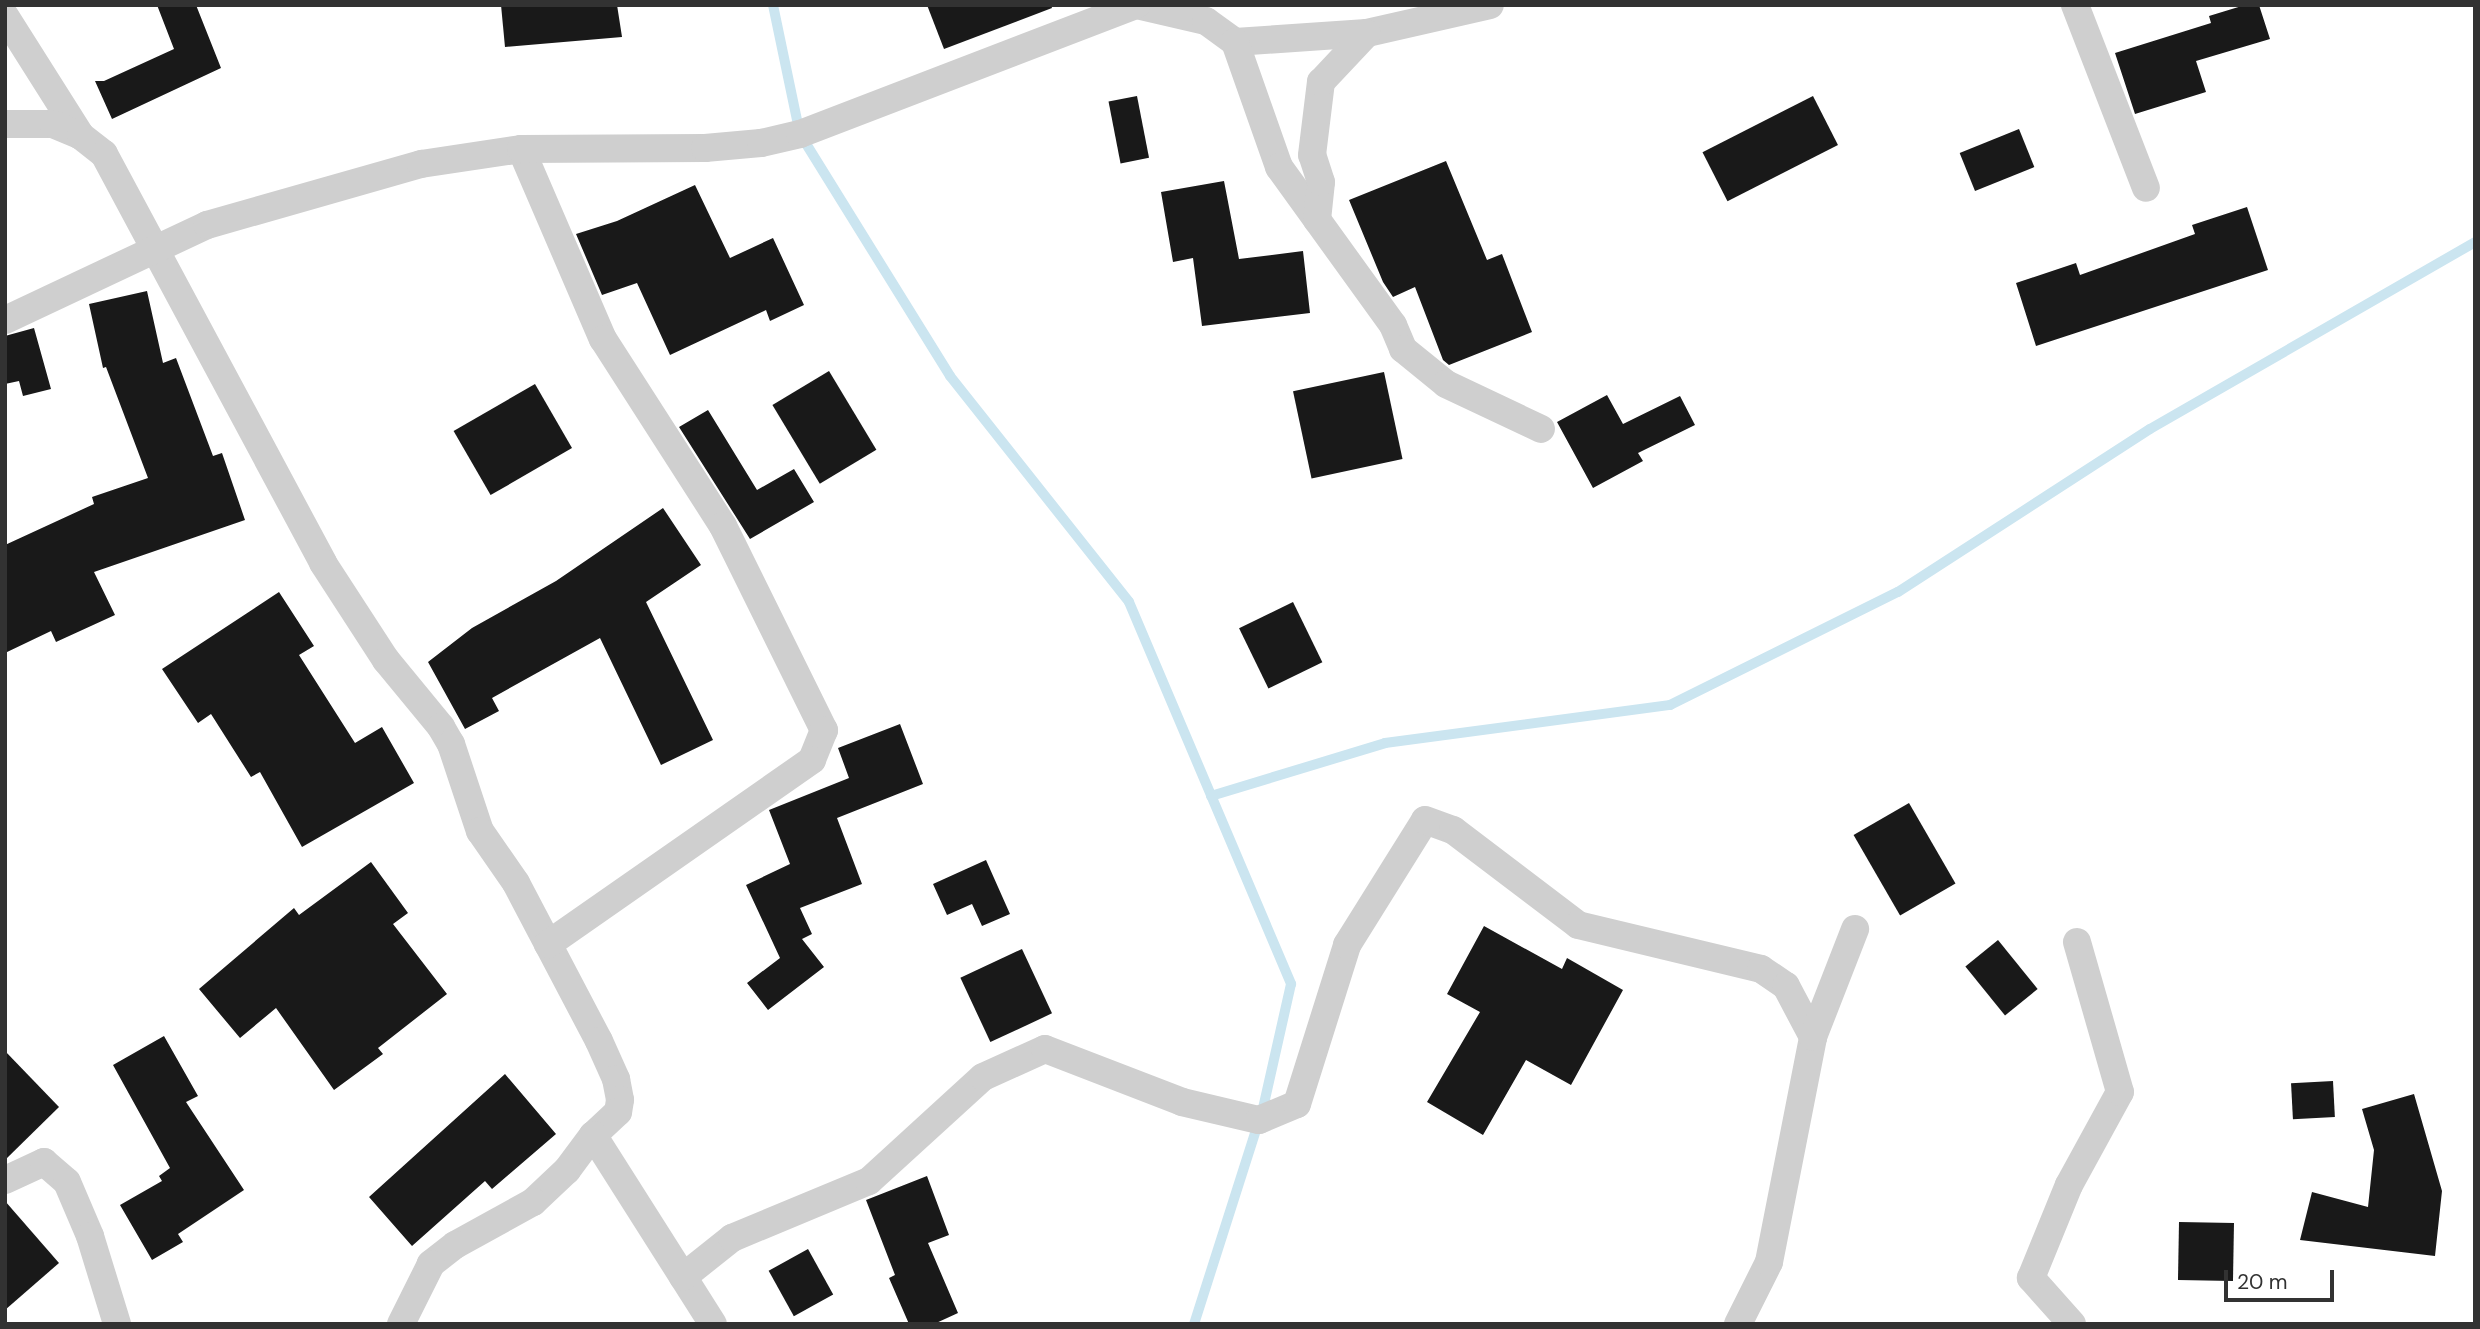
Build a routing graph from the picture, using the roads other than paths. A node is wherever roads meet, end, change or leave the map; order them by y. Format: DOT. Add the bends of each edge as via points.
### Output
graph roads {
  1 [pos="1137,5"];
  2 [pos="1490,5"];
  3 [pos="2075,5"];
  4 [pos="1456,8"];
  5 [pos="5,16"];
  6 [pos="1367,33"];
  7 [pos="1235,42"];
  8 [pos="5,124"];
  9 [pos="81,136"];
  10 [pos="521,149"];
  11 [pos="2146,188"];
  12 [pos="1317,220"];
  13 [pos="156,248"];
  14 [pos="5,320"];
  15 [pos="1541,429"];
  16 [pos="1855,929"];
  17 [pos="2077,942"];
  18 [pos="548,944"];
  19 [pos="1813,1037"];
  20 [pos="593,1135"];
  21 [pos="5,1180"];
  22 [pos="683,1277"];
  23 [pos="117,1324"];
  24 [pos="401,1324"];
  25 [pos="713,1324"];
  26 [pos="1738,1324"];
  27 [pos="2072,1324"];
  1 -- 7 [label="street" via="1206,21"];
  1 -- 10 [label="street" via="800,134 705,148"];
  2 -- 4 [label="street"];
  3 -- 11 [label="street"];
  4 -- 6 [label="street"];
  5 -- 9 [label="street"];
  6 -- 7 [label="street"];
  6 -- 12 [label="street" via="1321,82 1312,155 1321,182"];
  7 -- 12 [label="street" via="1279,167"];
  8 -- 9 [label="street" via="53,124"];
  9 -- 13 [label="street" via="104,154"];
  10 -- 13 [label="street" via="421,164 207,225"];
  10 -- 18 [label="street" via="603,339 723,526 824,730 812,760"];
  12 -- 15 [label="street" via="1393,325 1404,349 1446,384"];
  13 -- 14 [label="street"];
  13 -- 18 [label="street" via="323,563 386,660 451,744 480,831 516,883"];
  16 -- 19 [label="street"];
  17 -- 27 [label="street" via="2120,1093 2069,1185 2031,1278"];
  18 -- 20 [label="street" via="616,1079 618,1112"];
  19 -- 22 [label="street" via="1786,986 1761,969 1578,925 1453,830 1425,820 1348,945 1297,1104 1259,1120 1182,1102 1045,1049 983,1077 869,1181 733,1238"];
  19 -- 26 [label="street" via="1769,1262"];
  20 -- 22 [label="street"];
  20 -- 24 [label="street" via="552,1187 431,1264"];
  21 -- 23 [label="street" via="44,1162 67,1182 90,1236"];
  22 -- 25 [label="street"];
}
